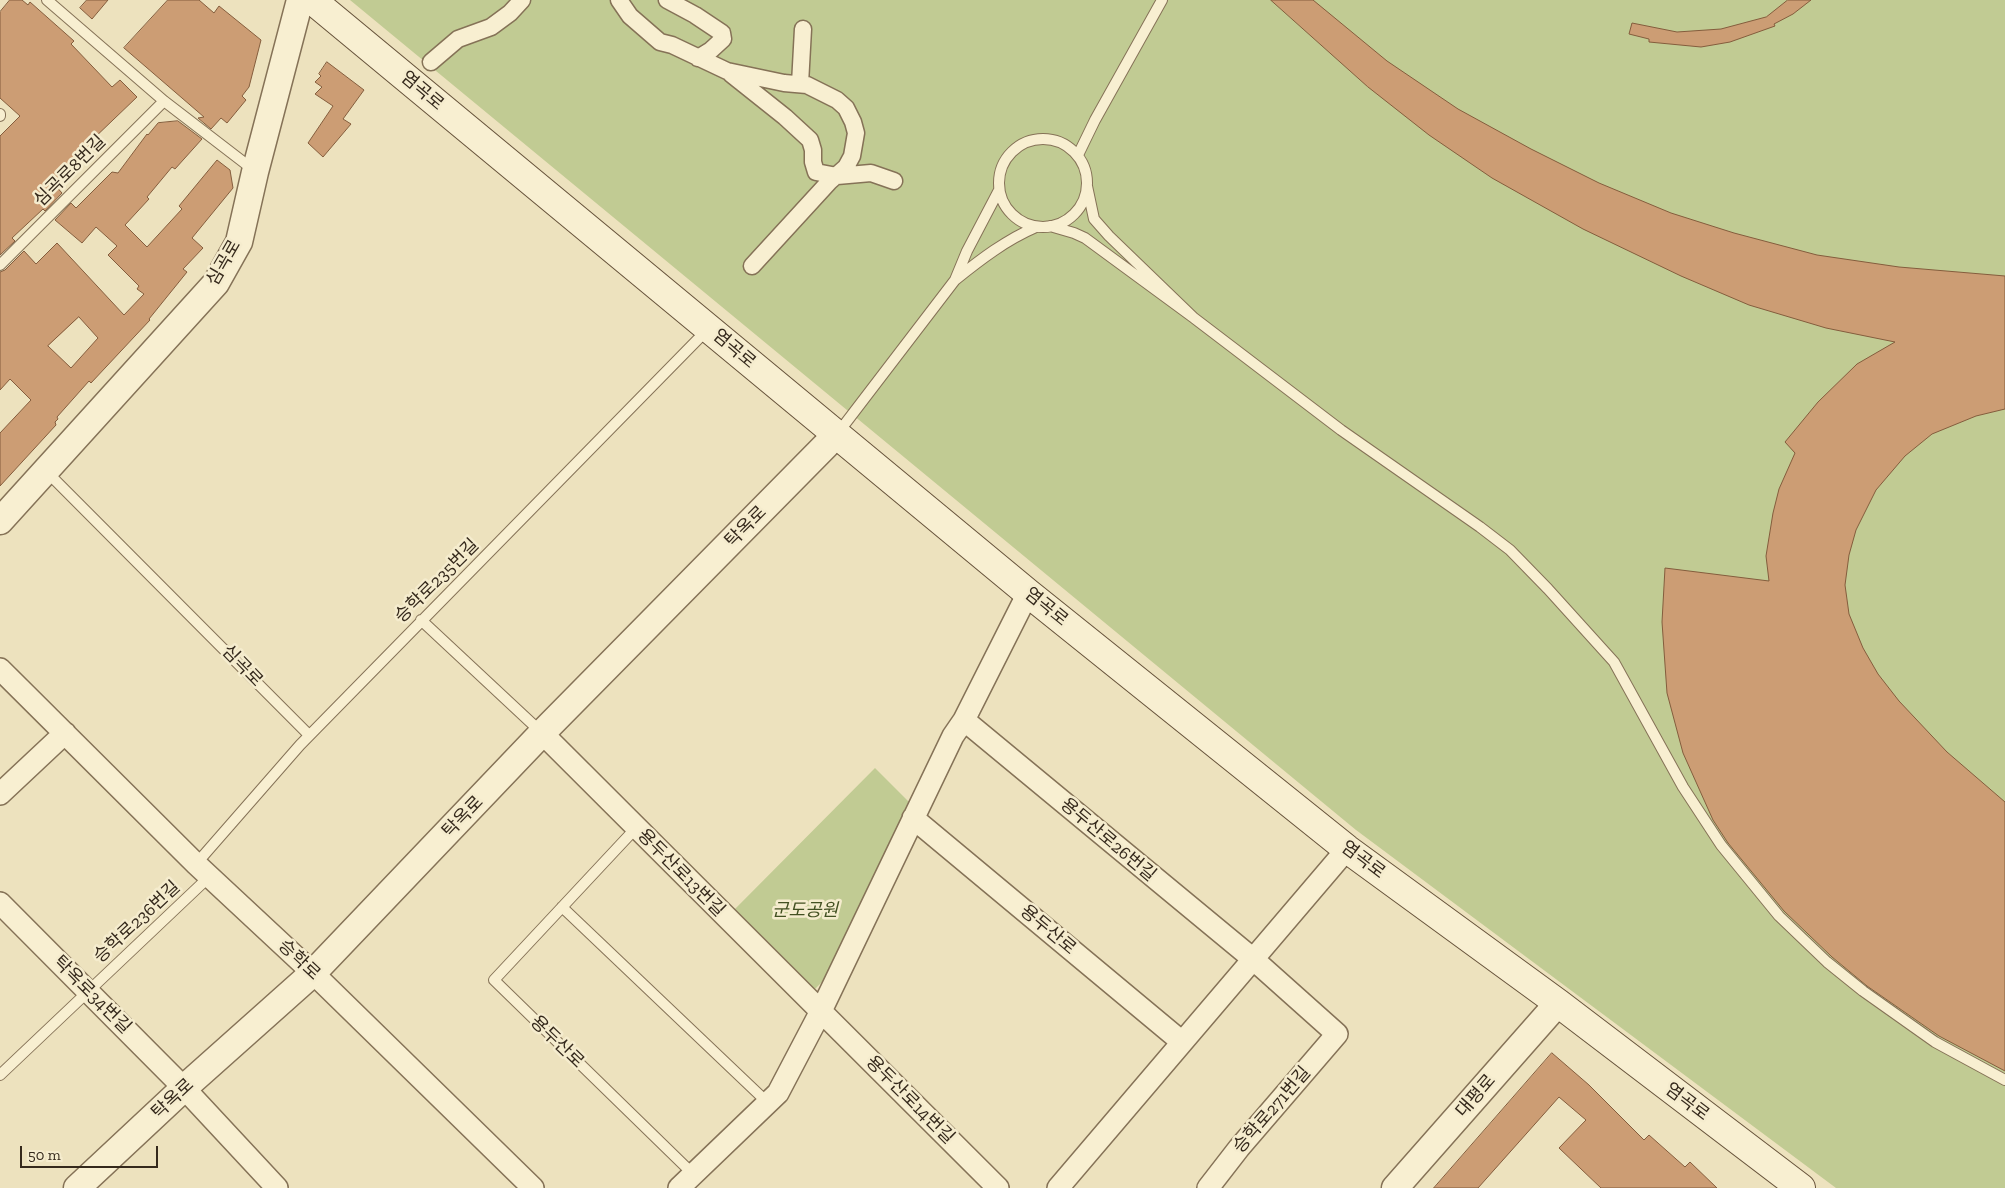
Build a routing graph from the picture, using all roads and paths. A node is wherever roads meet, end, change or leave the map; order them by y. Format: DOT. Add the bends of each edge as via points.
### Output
graph roads {
  1 [pos="47,0"];
  2 [pos="300,0"];
  3 [pos="312,0"];
  4 [pos="522,0"];
  5 [pos="619,0"];
  6 [pos="667,0"];
  7 [pos="1162,0"];
  8 [pos="804,28"];
  9 [pos="698,58"];
  10 [pos="431,62"];
  11 [pos="727,71"];
  12 [pos="800,84"];
  13 [pos="164,101"];
  14 [pos="1078,155"];
  15 [pos="255,172"];
  16 [pos="837,176"];
  17 [pos="894,181"];
  18 [pos="1087,186"];
  19 [pos="999,190"];
  20 [pos="1050,226"];
  21 [pos="1036,227"];
  22 [pos="0,265"];
  23 [pos="752,266"];
  24 [pos="956,280"];
  25 [pos="1194,318"];
  26 [pos="709,328"];
  27 [pos="837,434"];
  28 [pos="47,472"];
  29 [pos="3,512"];
  30 [pos="1028,594"];
  31 [pos="421,620"];
  32 [pos="0,669"];
  33 [pos="964,720"];
  34 [pos="65,733"];
  35 [pos="542,733"];
  36 [pos="309,735"];
  37 [pos="0,794"];
  38 [pos="913,818"];
  39 [pos="636,828"];
  40 [pos="1347,849"];
  41 [pos="203,870"];
  42 [pos="0,903"];
  43 [pos="562,907"];
  44 [pos="1253,960"];
  45 [pos="313,973"];
  46 [pos="88,990"];
  47 [pos="1558,1003"];
  48 [pos="821,1011"];
  49 [pos="1337,1034"];
  50 [pos="1182,1042"];
  51 [pos="0,1076"];
  52 [pos="2005,1080"];
  53 [pos="184,1088"];
  54 [pos="768,1104"];
  55 [pos="686,1181"];
  56 [pos="77,1188"];
  57 [pos="277,1188"];
  58 [pos="533,1188"];
  59 [pos="998,1188"];
  60 [pos="1058,1188"];
  61 [pos="1208,1188"];
  62 [pos="1394,1188"];
  63 [pos="1801,1188"];
  1 -- 13 [label="lane"];
  2 -- 15 [label="street, 심곡로"];
  3 -- 26 [label="main road, 염곡로"];
  4 -- 10 [label="street" via="491,27 458,39"];
  5 -- 9 [label="street" via="630,16 660,42"];
  6 -- 9 [label="street" via="722,33 723,39"];
  7 -- 14 [label="lane"];
  8 -- 12 [label="street"];
  9 -- 11 [label="street"];
  11 -- 12 [label="street"];
  11 -- 16 [label="street" via="810,140 816,172"];
  12 -- 16 [label="street" via="838,100 853,122 856,134 852,156"];
  13 -- 15 [label="lane"];
  13 -- 22 [label="lane, 심곡로8번길"];
  14 -- 18 [label="lane" via="1086,171"];
  14 -- 19 [label="lane" via="1054,140 1039,138 1024,142 1003,162"];
  15 -- 28 [label="street, 심곡로" via="239,242 216,283"];
  16 -- 17 [label="street" via="871,173"];
  16 -- 23 [label="street"];
  18 -- 20 [label="lane" via="1084,201 1075,214"];
  18 -- 25 [label="lane" via="1094,219"];
  19 -- 21 [label="lane" via="1003,203 1012,214"];
  19 -- 24 [label="lane" via="967,251"];
  20 -- 21 [label="lane"];
  20 -- 25 [label="lane" via="1085,238"];
  21 -- 24 [label="lane" via="992,250"];
  24 -- 27 [label="lane"];
  25 -- 52 [label="lane" via="1341,430 1510,550 1614,662 1682,787 1721,846 1779,916 1863,991 1935,1042"];
  26 -- 27 [label="main road, 염곡로"];
  26 -- 31 [label="lane, 승학로235번길"];
  27 -- 30 [label="main road, 염곡로"];
  27 -- 35 [label="street, 탁옥로"];
  28 -- 29 [label="street, 심곡로"];
  28 -- 36 [label="lane, 심곡로"];
  30 -- 33 [label="street, 용두산로"];
  30 -- 40 [label="main road, 염곡로"];
  31 -- 35 [label="lane"];
  31 -- 36 [label="lane, 승학로235번길"];
  32 -- 34 [label="street, 승학로"];
  33 -- 38 [label="street, 용두산로"];
  33 -- 44 [label="street, 용두산로26번길"];
  34 -- 37 [label="street"];
  34 -- 41 [label="street, 승학로"];
  35 -- 39 [label="street, 용두산로13번길"];
  35 -- 45 [label="street, 탁옥로"];
  36 -- 41 [label="lane, 승학로235번길"];
  38 -- 48 [label="street, 용두산로"];
  38 -- 50 [label="street, 용두산로"];
  39 -- 43 [label="lane, 용두산로"];
  39 -- 48 [label="street, 용두산로13번길"];
  40 -- 44 [label="street"];
  40 -- 47 [label="main road, 염곡로"];
  41 -- 45 [label="street, 승학로"];
  41 -- 46 [label="lane, 승학로236번길"];
  42 -- 46 [label="street, 탁옥로34번길"];
  43 -- 54 [label="lane"];
  43 -- 55 [label="lane, 용두산로" via="494,980"];
  44 -- 49 [label="street, 용두산로26번길"];
  44 -- 50 [label="street"];
  45 -- 53 [label="street, 탁옥로"];
  45 -- 58 [label="street, 승학로"];
  46 -- 51 [label="lane, 승학로236번길"];
  46 -- 53 [label="street, 탁옥로34번길"];
  47 -- 62 [label="street, 대평로"];
  47 -- 63 [label="main road, 염곡로"];
  48 -- 54 [label="street, 용두산로" via="778,1093"];
  48 -- 59 [label="street, 용두산로14번길"];
  49 -- 61 [label="street, 승학로271번길"];
  50 -- 60 [label="street"];
  53 -- 56 [label="street, 탁옥로"];
  53 -- 57 [label="street, 탁옥로34번길"];
  54 -- 55 [label="street, 용두산로"];
}
